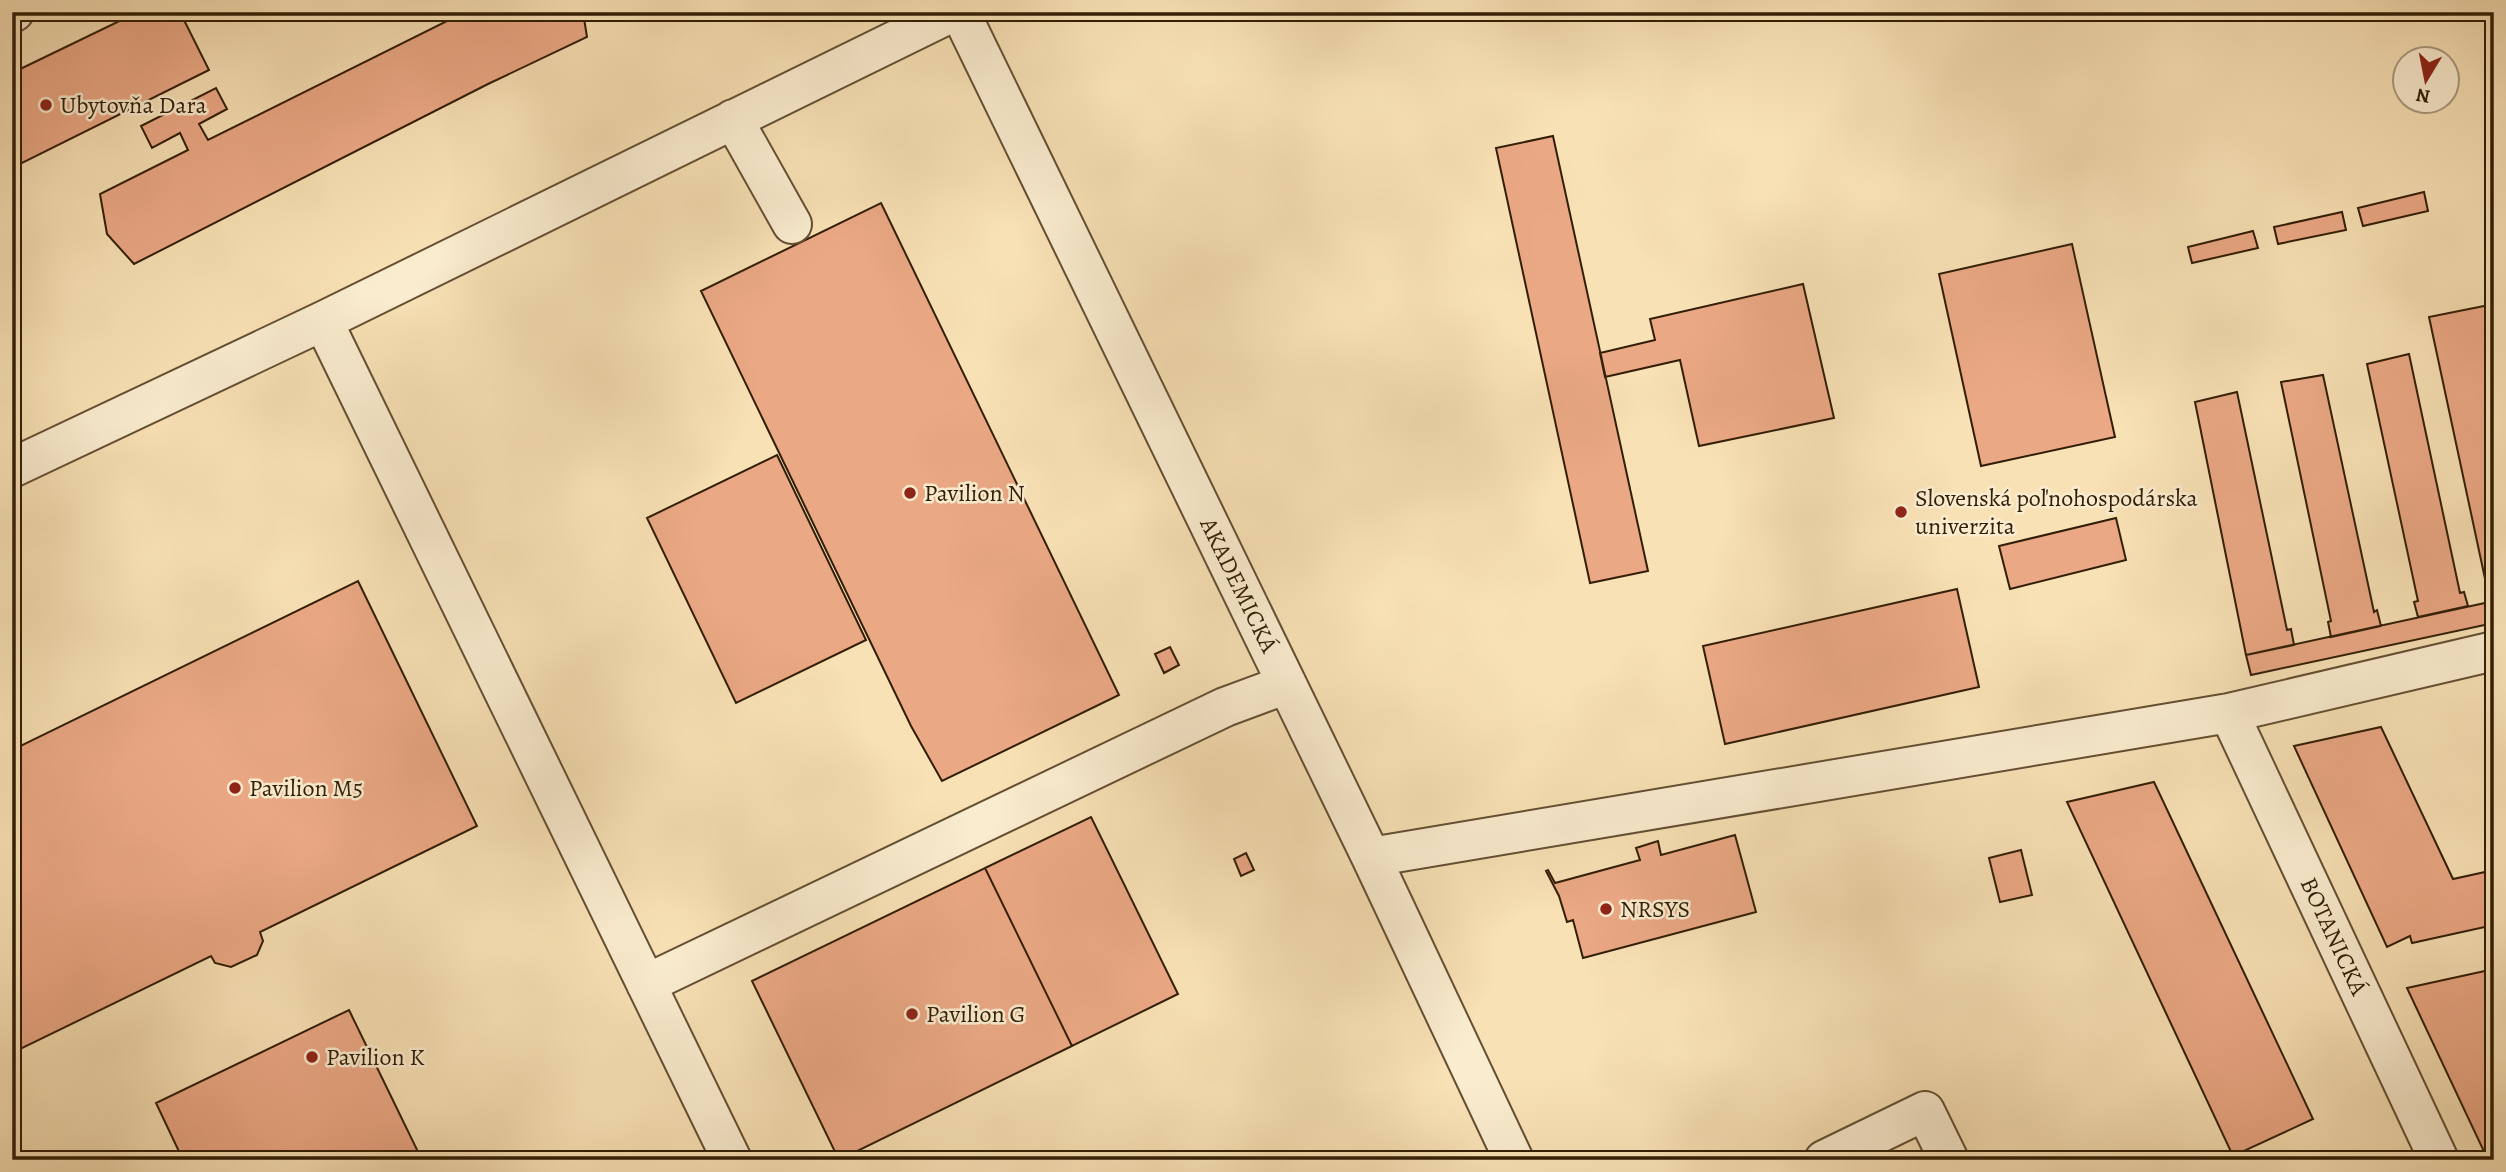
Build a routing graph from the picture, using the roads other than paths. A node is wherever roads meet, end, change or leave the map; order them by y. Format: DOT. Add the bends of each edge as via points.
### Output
graph roads {
  1 [pos="953,12"];
  2 [pos="960,12"];
  3 [pos="733,119"];
  4 [pos="792,225"];
  5 [pos="323,321"];
  6 [pos="12,468"];
  7 [pos="2494,651"];
  8 [pos="1287,684"];
  9 [pos="2229,713"];
  10 [pos="1371,857"];
  11 [pos="646,984"];
  12 [pos="732,1160"];
  13 [pos="1514,1160"];
  14 [pos="1824,1160"];
  15 [pos="1949,1160"];
  16 [pos="2439,1160"];
  1 -- 3 [label="street"];
  2 -- 8 [label="street, AKADEMICKÁ"];
  3 -- 4 [label="street"];
  3 -- 5 [label="street"];
  5 -- 6 [label="street"];
  5 -- 11 [label="street"];
  7 -- 9 [label="street"];
  8 -- 10 [label="street, AKADEMICKÁ"];
  8 -- 11 [label="street" via="1225,707"];
  9 -- 10 [label="street"];
  9 -- 16 [label="street, BOTANICKÁ"];
  10 -- 13 [label="street, AKADEMICKÁ"];
  11 -- 12 [label="street"];
  14 -- 15 [label="street" via="1925,1111"];
}
